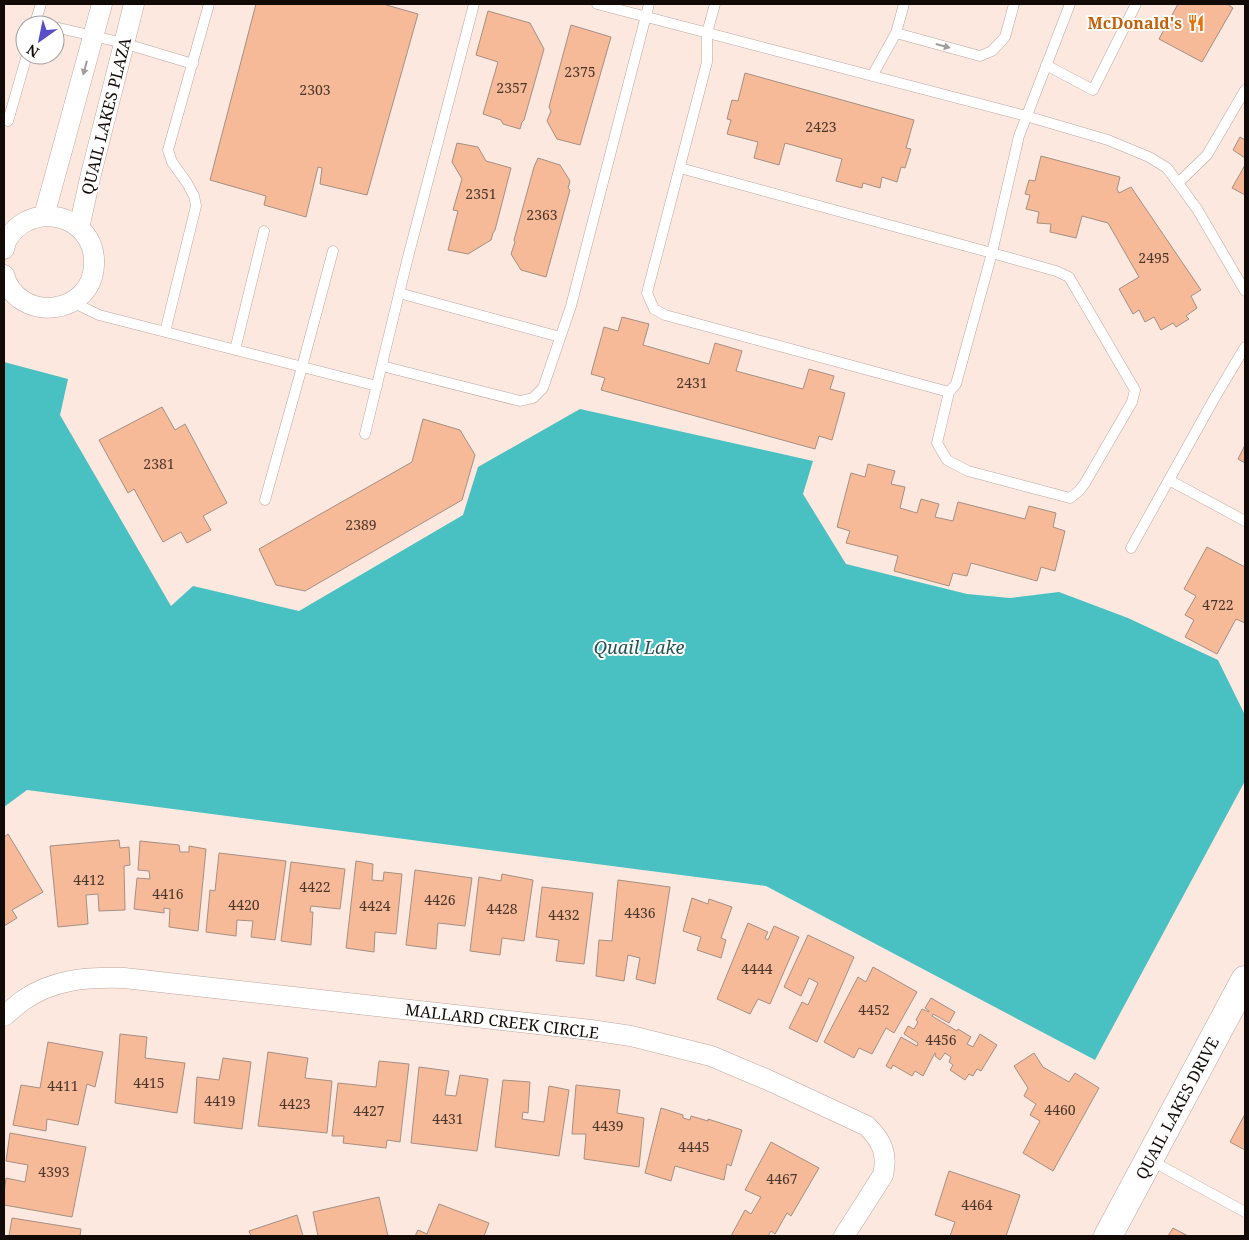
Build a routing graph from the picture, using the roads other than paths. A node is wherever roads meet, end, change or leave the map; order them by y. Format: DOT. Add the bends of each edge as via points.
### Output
graph roads {
  1 [pos="102,4"];
  2 [pos="134,4"];
  3 [pos="209,4"];
  4 [pos="474,4"];
  5 [pos="597,4"];
  6 [pos="649,4"];
  7 [pos="715,4"];
  8 [pos="904,4"];
  9 [pos="1014,4"];
  10 [pos="1070,4"];
  11 [pos="1136,4"];
  12 [pos="646,17"];
  13 [pos="65,30"];
  14 [pos="707,33"];
  15 [pos="896,33"];
  16 [pos="93,36"];
  17 [pos="123,43"];
  18 [pos="193,64"];
  19 [pos="24,65"];
  20 [pos="1046,65"];
  21 [pos="872,76"];
  22 [pos="1245,90"];
  23 [pos="1026,116"];
  24 [pos="4,120"];
  25 [pos="680,168"];
  26 [pos="1178,183"];
  27 [pos="44,216"];
  28 [pos="79,228"];
  29 [pos="264,231"];
  30 [pos="4,249"];
  31 [pos="333,251"];
  32 [pos="992,253"];
  33 [pos="4,275"];
  34 [pos="1245,291"];
  35 [pos="399,293"];
  36 [pos="72,302"];
  37 [pos="165,332"];
  38 [pos="560,337"];
  39 [pos="1245,347"];
  40 [pos="235,350"];
  41 [pos="382,366"];
  42 [pos="302,367"];
  43 [pos="377,386"];
  44 [pos="949,392"];
  45 [pos="365,434"];
  46 [pos="1169,480"];
  47 [pos="265,500"];
  48 [pos="1245,521"];
  49 [pos="1131,548"];
  50 [pos="1245,980"];
  51 [pos="4,1016"];
  52 [pos="1149,1159"];
  53 [pos="1245,1212"];
  54 [pos="844,1236"];
  55 [pos="1108,1236"];
  1 -- 16 [label="street, QUAIL LAKES PLAZA"];
  2 -- 17 [label="street, QUAIL LAKES PLAZA"];
  3 -- 18 [label="lane"];
  4 -- 35 [label="lane"];
  5 -- 12 [label="lane"];
  6 -- 12 [label="lane"];
  7 -- 14 [label="lane"];
  8 -- 15 [label="lane"];
  15 -- 9 [label="lane, one-way" via="980,56 992,51 1005,37"];
  10 -- 20 [label="lane"];
  11 -- 20 [label="lane" via="1094,90"];
  12 -- 14 [label="lane"];
  12 -- 38 [label="lane" via="571,306"];
  13 -- 16 [label="lane"];
  14 -- 21 [label="lane"];
  14 -- 25 [label="lane" via="707,62"];
  15 -- 21 [label="lane"];
  16 -- 17 [label="lane"];
  16 -- 27 [label="street, QUAIL LAKES PLAZA, one-way"];
  17 -- 18 [label="lane"];
  17 -- 28 [label="street, QUAIL LAKES PLAZA"];
  18 -- 37 [label="lane" via="168,150 194,196 196,206"];
  19 -- 24 [label="lane" via="8,121"];
  20 -- 23 [label="lane"];
  21 -- 23 [label="lane"];
  22 -- 26 [label="lane" via="1207,155"];
  23 -- 26 [label="lane" via="1108,140 1149,157 1167,168"];
  23 -- 32 [label="lane" via="1018,136"];
  25 -- 32 [label="lane"];
  25 -- 44 [label="lane" via="647,293 654,309 665,315"];
  26 -- 34 [label="lane"];
  27 -- 28 [label="street" via="64,218"];
  27 -- 30 [label="street" via="19,226 8,237"];
  28 -- 36 [label="street" via="93,250 94,265 84,292"];
  29 -- 40 [label="lane"];
  31 -- 42 [label="lane"];
  32 -- 44 [label="lane" via="956,384"];
  32 -- 44 [label="lane" via="1069,277 1135,390 1132,402 1085,483 1070,498 968,471 947,460 937,443"];
  33 -- 36 [label="street" via="16,295 28,304 58,308"];
  35 -- 38 [label="lane"];
  35 -- 41 [label="lane"];
  36 -- 37 [label="lane" via="99,315"];
  37 -- 40 [label="lane"];
  38 -- 41 [label="lane" via="544,388 533,398 520,401"];
  39 -- 46 [label="lane"];
  40 -- 42 [label="lane"];
  41 -- 43 [label="lane"];
  42 -- 43 [label="lane"];
  42 -- 47 [label="lane"];
  43 -- 45 [label="lane"];
  46 -- 48 [label="lane"];
  46 -- 49 [label="lane"];
  50 -- 52 [label="main road, QUAIL LAKES DRIVE"];
  51 -- 54 [label="street, MALLARD CREEK CIRCLE" via="23,1000 68,980 124,978 592,1030 711,1056 867,1126 878,1137 884,1150 883,1175"];
  52 -- 53 [label="lane"];
  52 -- 55 [label="main road, QUAIL LAKES DRIVE"];
}
